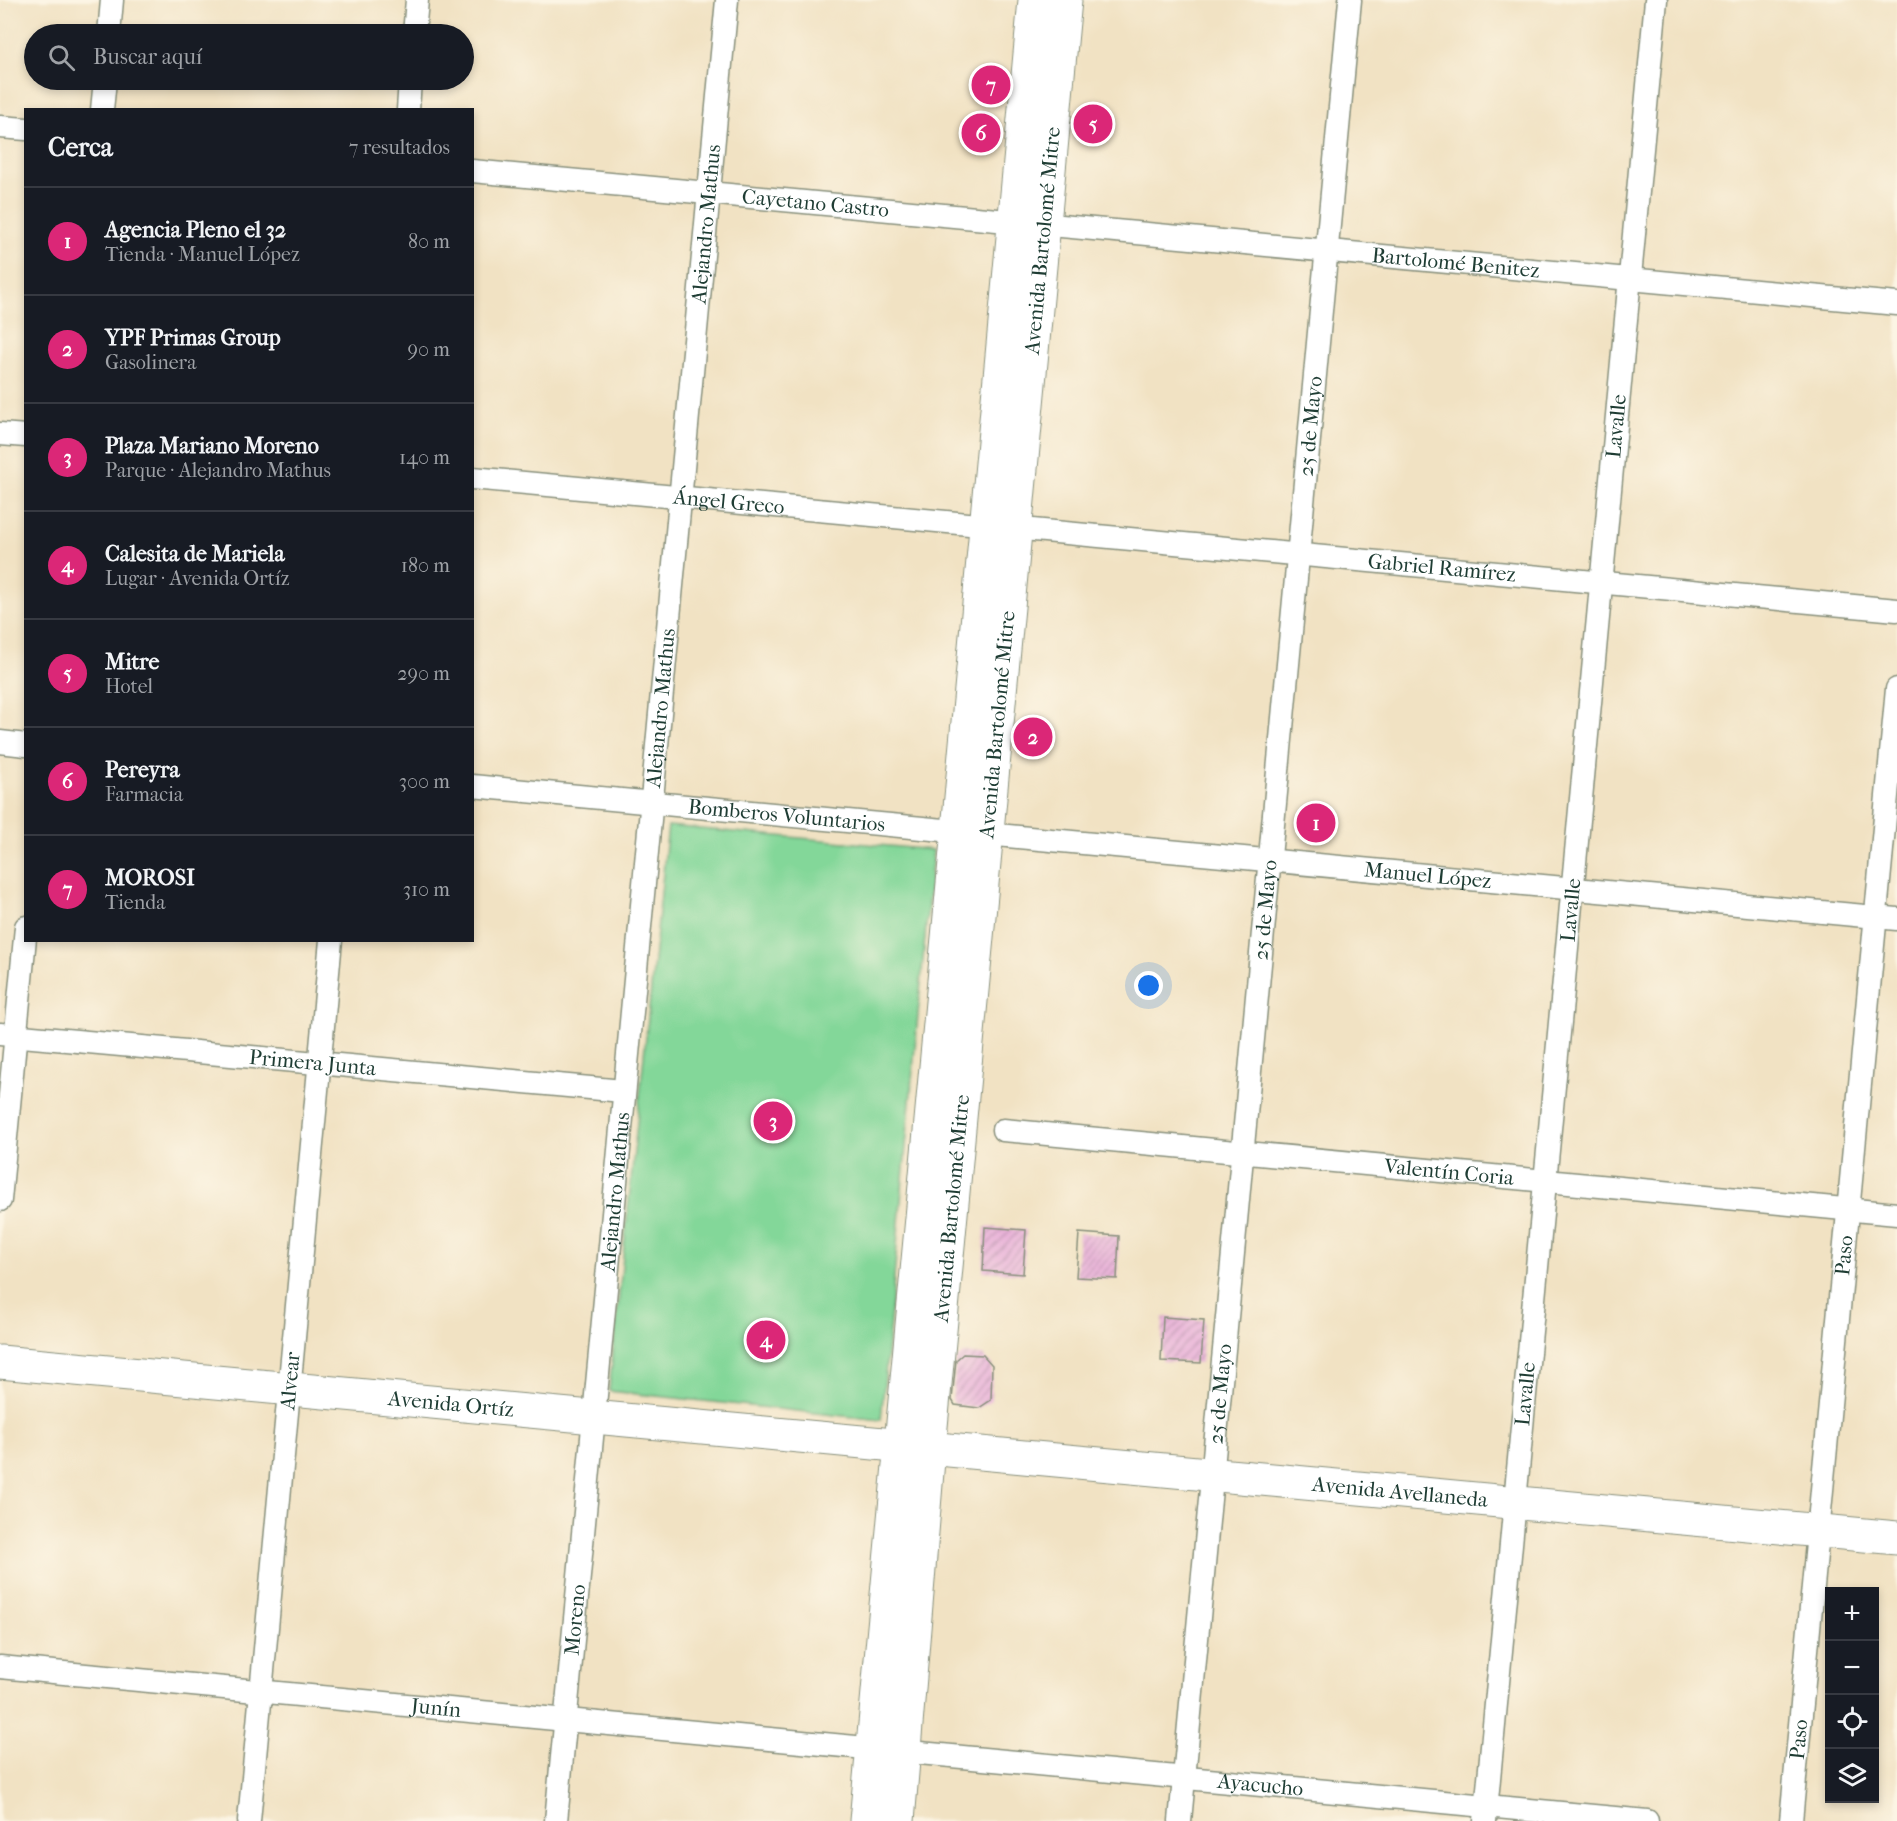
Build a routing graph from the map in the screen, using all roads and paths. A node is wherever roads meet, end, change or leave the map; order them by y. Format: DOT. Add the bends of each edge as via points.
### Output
graph roads {
  1 [pos="112,0"];
  2 [pos="417,0"];
  3 [pos="727,0"];
  4 [pos="1035,0"];
  5 [pos="1065,0"];
  6 [pos="1350,0"];
  7 [pos="1656,0"];
  8 [pos="110,24"];
  9 [pos="415,24"];
  10 [pos="104,90"];
  11 [pos="409,90"];
  12 [pos="102,108"];
  13 [pos="408,108"];
  14 [pos="0,127"];
  15 [pos="24,129"];
  16 [pos="474,171"];
  17 [pos="709,193"];
  18 [pos="1029,223"];
  19 [pos="1327,250"];
  20 [pos="1630,279"];
  21 [pos="1897,303"];
  22 [pos="0,434"];
  23 [pos="24,436"];
  24 [pos="474,478"];
  25 [pos="680,497"];
  26 [pos="1001,527"];
  27 [pos="1298,555"];
  28 [pos="1601,583"];
  29 [pos="1897,610"];
  30 [pos="1897,688"];
  31 [pos="0,742"];
  32 [pos="24,744"];
  33 [pos="474,786"];
  34 [pos="652,803"];
  35 [pos="972,833"];
  36 [pos="1270,860"];
  37 [pos="1572,889"];
  38 [pos="1886,918"];
  39 [pos="24,939"];
  40 [pos="331,942"];
  41 [pos="8,1035"];
  42 [pos="319,1063"];
  43 [pos="623,1091"];
  44 [pos="1003,1130"];
  45 [pos="1242,1153"];
  46 [pos="1545,1182"];
  47 [pos="0,1200"];
  48 [pos="1848,1210"];
  49 [pos="1897,1214"];
  50 [pos="0,1362"];
  51 [pos="289,1389"];
  52 [pos="594,1417"];
  53 [pos="915,1447"];
  54 [pos="1212,1474"];
  55 [pos="1515,1503"];
  56 [pos="1818,1531"];
  57 [pos="1897,1538"];
  58 [pos="0,1667"];
  59 [pos="261,1692"];
  60 [pos="566,1720"];
  61 [pos="889,1750"];
  62 [pos="1184,1778"];
  63 [pos="1486,1814"];
  64 [pos="249,1821"];
  65 [pos="556,1821"];
  66 [pos="866,1821"];
  67 [pos="898,1821"];
  68 [pos="1180,1821"];
  69 [pos="1647,1821"];
  70 [pos="1791,1821"];
  1 -- 8 [label="street"];
  2 -- 9 [label="street"];
  3 -- 17 [label="street, Alejandro Mathus"];
  4 -- 18 [label="main road, Avenida Bartolomé Mitre"];
  5 -- 18 [label="main road, Avenida Bartolomé Mitre"];
  6 -- 19 [label="street, 25 de Mayo"];
  7 -- 20 [label="street, Lavalle"];
  10 -- 12 [label="street"];
  11 -- 13 [label="street"];
  14 -- 15 [label="street"];
  16 -- 17 [label="street, Cayetano Castro"];
  17 -- 18 [label="street, Cayetano Castro"];
  17 -- 25 [label="street, Alejandro Mathus"];
  18 -- 19 [label="street, Bartolomé Benitez"];
  18 -- 26 [label="main road, Avenida Bartolomé Mitre"];
  19 -- 20 [label="street, Bartolomé Benitez"];
  19 -- 27 [label="street, 25 de Mayo"];
  20 -- 21 [label="street, Bartolomé Benitez"];
  20 -- 28 [label="street, Lavalle"];
  22 -- 23 [label="street"];
  24 -- 25 [label="street, Ángel Greco"];
  25 -- 26 [label="street, Ángel Greco"];
  25 -- 34 [label="street, Alejandro Mathus"];
  26 -- 27 [label="street, Gabriel Ramírez"];
  26 -- 35 [label="main road, Avenida Bartolomé Mitre"];
  27 -- 28 [label="street, Gabriel Ramírez"];
  27 -- 36 [label="street, 25 de Mayo"];
  28 -- 29 [label="street, Gabriel Ramírez"];
  28 -- 37 [label="street, Lavalle"];
  30 -- 38 [label="street, Paso"];
  31 -- 32 [label="street"];
  33 -- 34 [label="street, Bomberos Voluntarios"];
  34 -- 35 [label="street, Bomberos Voluntarios"];
  34 -- 43 [label="street, Alejandro Mathus"];
  35 -- 36 [label="street, Manuel López"];
  35 -- 53 [label="main road, Avenida Bartolomé Mitre"];
  36 -- 37 [label="street, Manuel López"];
  36 -- 45 [label="street, 25 de Mayo"];
  37 -- 38 [label="street, Manuel López"];
  37 -- 46 [label="street, Lavalle"];
  38 -- 48 [label="street, Paso"];
  39 -- 41 [label="street"];
  40 -- 42 [label="street, Alvear"];
  41 -- 42 [label="street, Primera Junta"];
  41 -- 47 [label="street"];
  42 -- 43 [label="street, Primera Junta"];
  42 -- 51 [label="street, Alvear"];
  43 -- 52 [label="street, Alejandro Mathus"];
  44 -- 45 [label="street, Valentín Coria"];
  45 -- 46 [label="street, Valentín Coria"];
  45 -- 54 [label="street, 25 de Mayo"];
  46 -- 48 [label="street, Valentín Coria"];
  46 -- 55 [label="street, Lavalle"];
  48 -- 49 [label="street, Valentín Coria"];
  48 -- 56 [label="street, Paso"];
  50 -- 51 [label="main road, Avenida Ortíz"];
  51 -- 52 [label="main road, Avenida Ortíz"];
  51 -- 59 [label="street, Alvear"];
  52 -- 53 [label="main road, Avenida Ortíz"];
  52 -- 60 [label="street, Moreno"];
  53 -- 54 [label="main road, Avenida Avellaneda"];
  53 -- 61 [label="main road, Avenida Bartolomé Mitre"];
  54 -- 55 [label="main road, Avenida Avellaneda"];
  54 -- 62 [label="street, 25 de Mayo"];
  55 -- 56 [label="main road, Avenida Avellaneda"];
  55 -- 63 [label="street, Lavalle"];
  56 -- 57 [label="main road, Avenida Avellaneda"];
  56 -- 70 [label="street, Paso"];
  58 -- 59 [label="street, Junín"];
  59 -- 60 [label="street, Junín"];
  59 -- 64 [label="street, Alvear"];
  60 -- 61 [label="street, Junín"];
  60 -- 65 [label="street, Moreno"];
  61 -- 62 [label="street, Ayacucho"];
  61 -- 66 [label="main road"];
  61 -- 67 [label="main road"];
  62 -- 63 [label="street, Ayacucho"];
  62 -- 68 [label="street, 25 de Mayo"];
  63 -- 69 [label="street, Ayacucho"];
}
